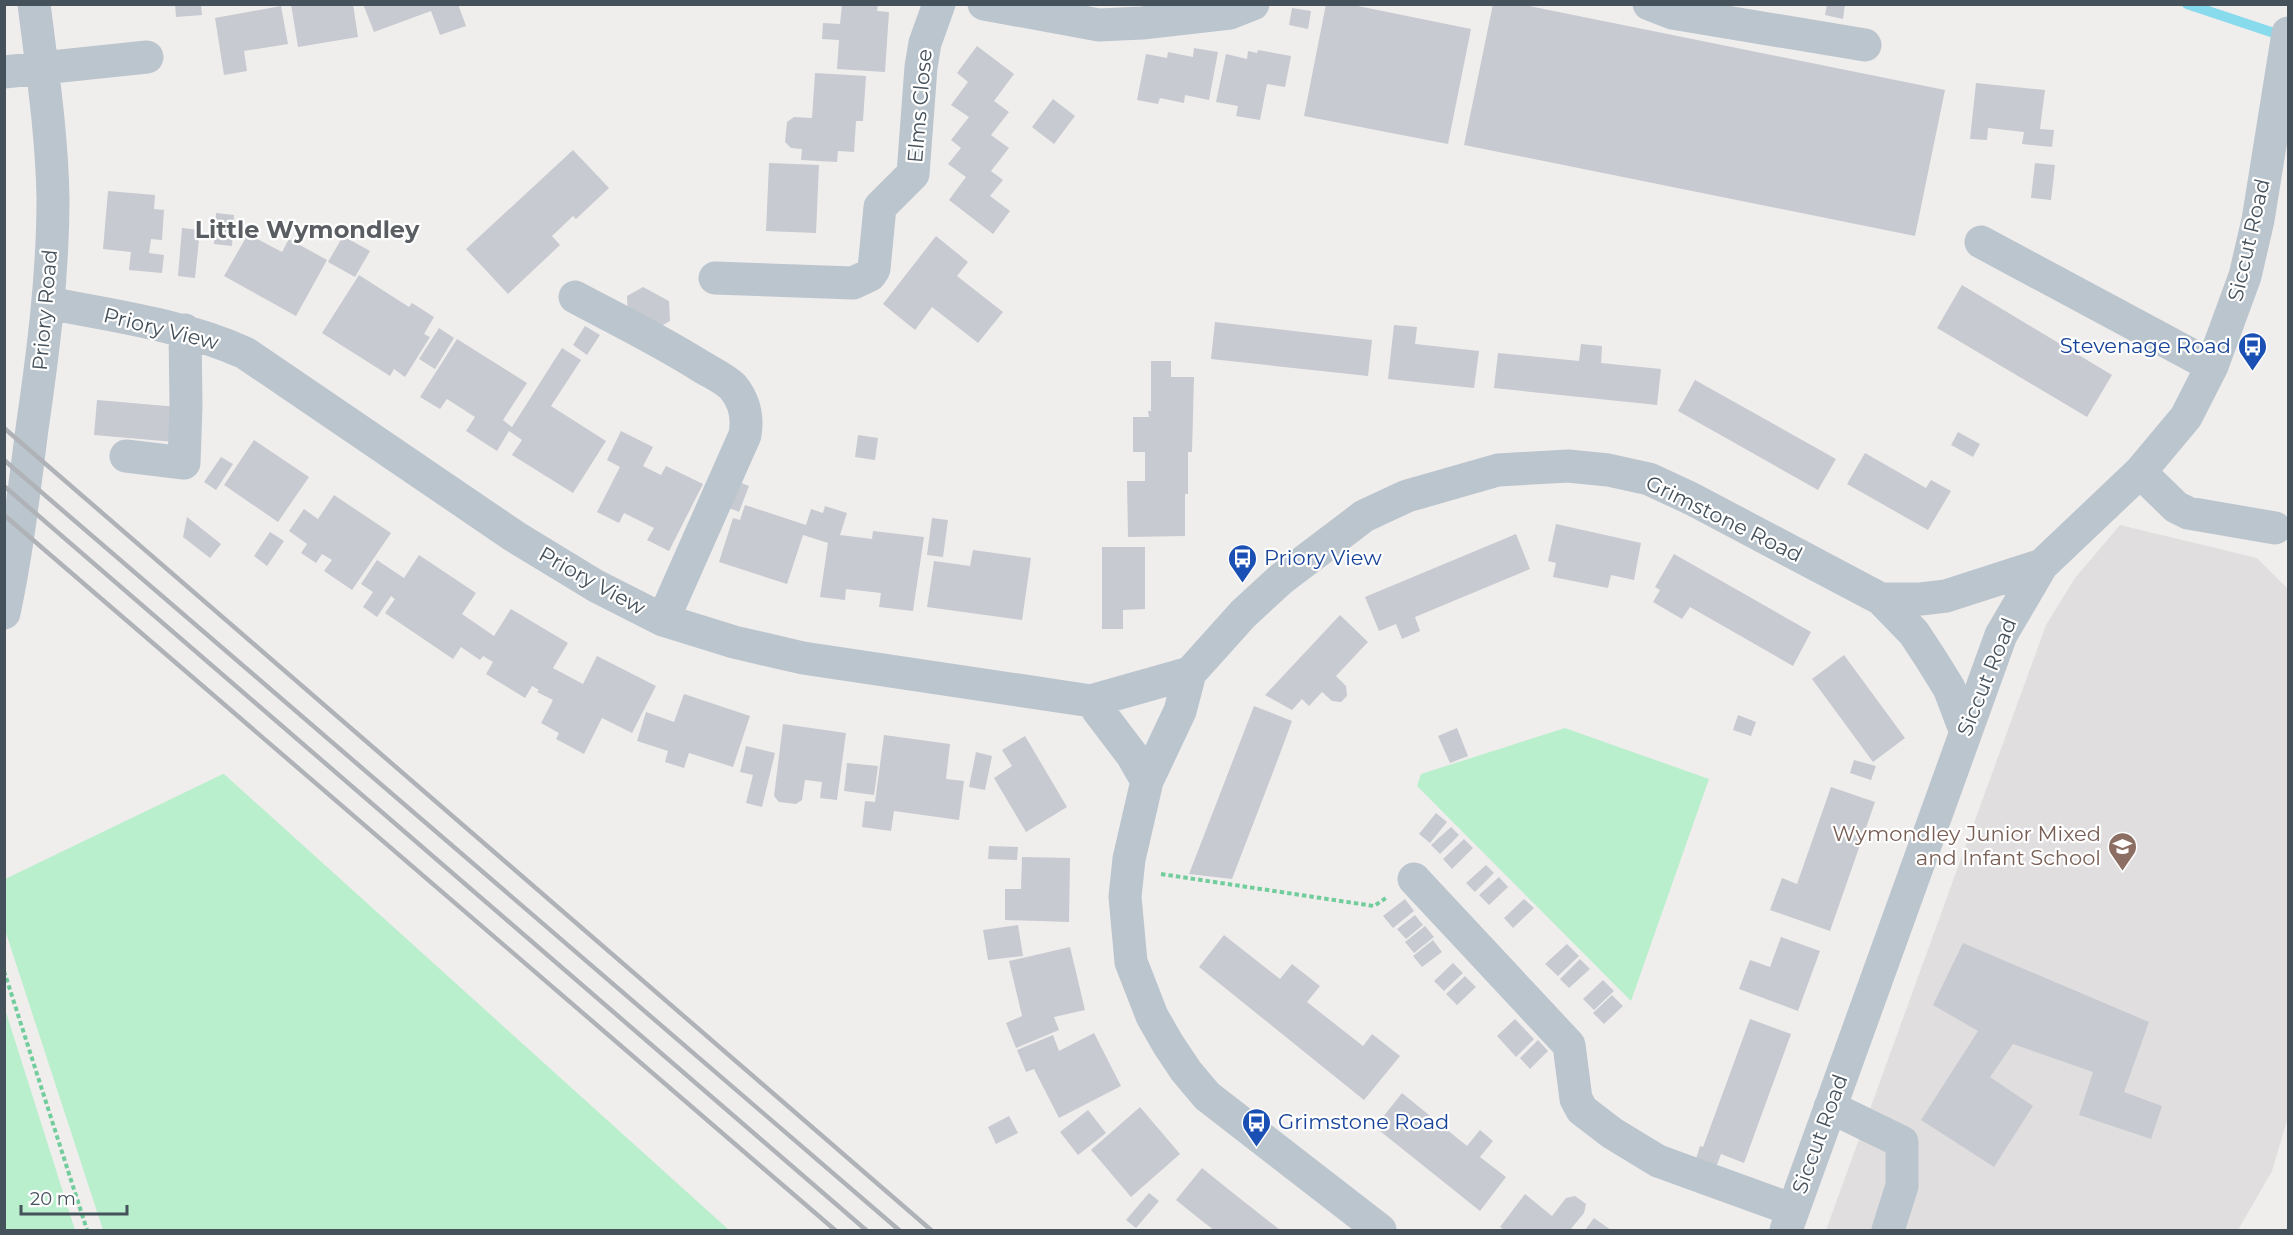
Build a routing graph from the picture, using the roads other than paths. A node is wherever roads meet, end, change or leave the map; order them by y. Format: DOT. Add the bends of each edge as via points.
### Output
graph roads {
  1 [pos="34,4"];
  2 [pos="939,4"];
  3 [pos="984,4"];
  4 [pos="1253,4"];
  5 [pos="1649,4"];
  6 [pos="2289,33"];
  7 [pos="1865,45"];
  8 [pos="147,57"];
  9 [pos="42,68"];
  10 [pos="4,72"];
  11 [pos="1981,242"];
  12 [pos="715,278"];
  13 [pos="575,297"];
  14 [pos="48,303"];
  15 [pos="185,330"];
  16 [pos="2212,366"];
  17 [pos="126,456"];
  18 [pos="2140,472"];
  19 [pos="2275,528"];
  20 [pos="2042,565"];
  21 [pos="1881,599"];
  22 [pos="4,613"];
  23 [pos="663,620"];
  24 [pos="1190,673"];
  25 [pos="1091,701"];
  26 [pos="1965,730"];
  27 [pos="1147,781"];
  28 [pos="1414,879"];
  29 [pos="1830,1107"];
  30 [pos="1789,1220"];
  31 [pos="1380,1230"];
  32 [pos="1888,1230"];
  1 -- 9 [label="street, Priory Road"];
  2 -- 12 [label="street, Elms Close" via="921,67 914,174 880,207 874,269 870,275 853,283"];
  3 -- 4 [label="street" via="1099,25 1220,14"];
  5 -- 7 [label="street" via="1672,13"];
  6 -- 16 [label="street, Siccut Road" via="2258,220 2245,276"];
  8 -- 9 [label="street"];
  9 -- 10 [label="street"];
  9 -- 14 [label="street, Priory Road" via="53,197"];
  11 -- 16 [label="street"];
  13 -- 23 [label="street" via="675,350 732,386 746,412 745,435"];
  14 -- 15 [label="street, Priory View"];
  14 -- 22 [label="street, Priory Road"];
  15 -- 17 [label="street" via="184,463"];
  15 -- 23 [label="street, Priory View" via="245,353 514,536 596,586"];
  16 -- 18 [label="street, Siccut Road" via="2186,417"];
  18 -- 19 [label="street" via="2187,513"];
  18 -- 20 [label="street, Siccut Road"];
  20 -- 21 [label="street" via="1946,596"];
  20 -- 26 [label="street, Siccut Road" via="2001,635"];
  21 -- 24 [label="street, Grimstone Road" via="1649,479 1568,466 1517,468 1407,496 1364,516 1281,579"];
  21 -- 26 [label="street, Grimstone Road" via="1914,633 1931,659 1949,688"];
  23 -- 25 [label="street, Priory View" via="803,658"];
  24 -- 25 [label="street, Priory View"];
  24 -- 27 [label="street, Grimstone Road" via="1179,711"];
  25 -- 27 [label="street"];
  26 -- 29 [label="street, Siccut Road"];
  27 -- 31 [label="street, Grimstone Road" via="1125,897 1131,962 1152,1016 1186,1071 1207,1096"];
  28 -- 30 [label="street" via="1569,1046 1576,1099 1582,1110 1658,1161"];
  29 -- 30 [label="street, Siccut Road"];
  29 -- 32 [label="street" via="1902,1142 1902,1186"];
}
